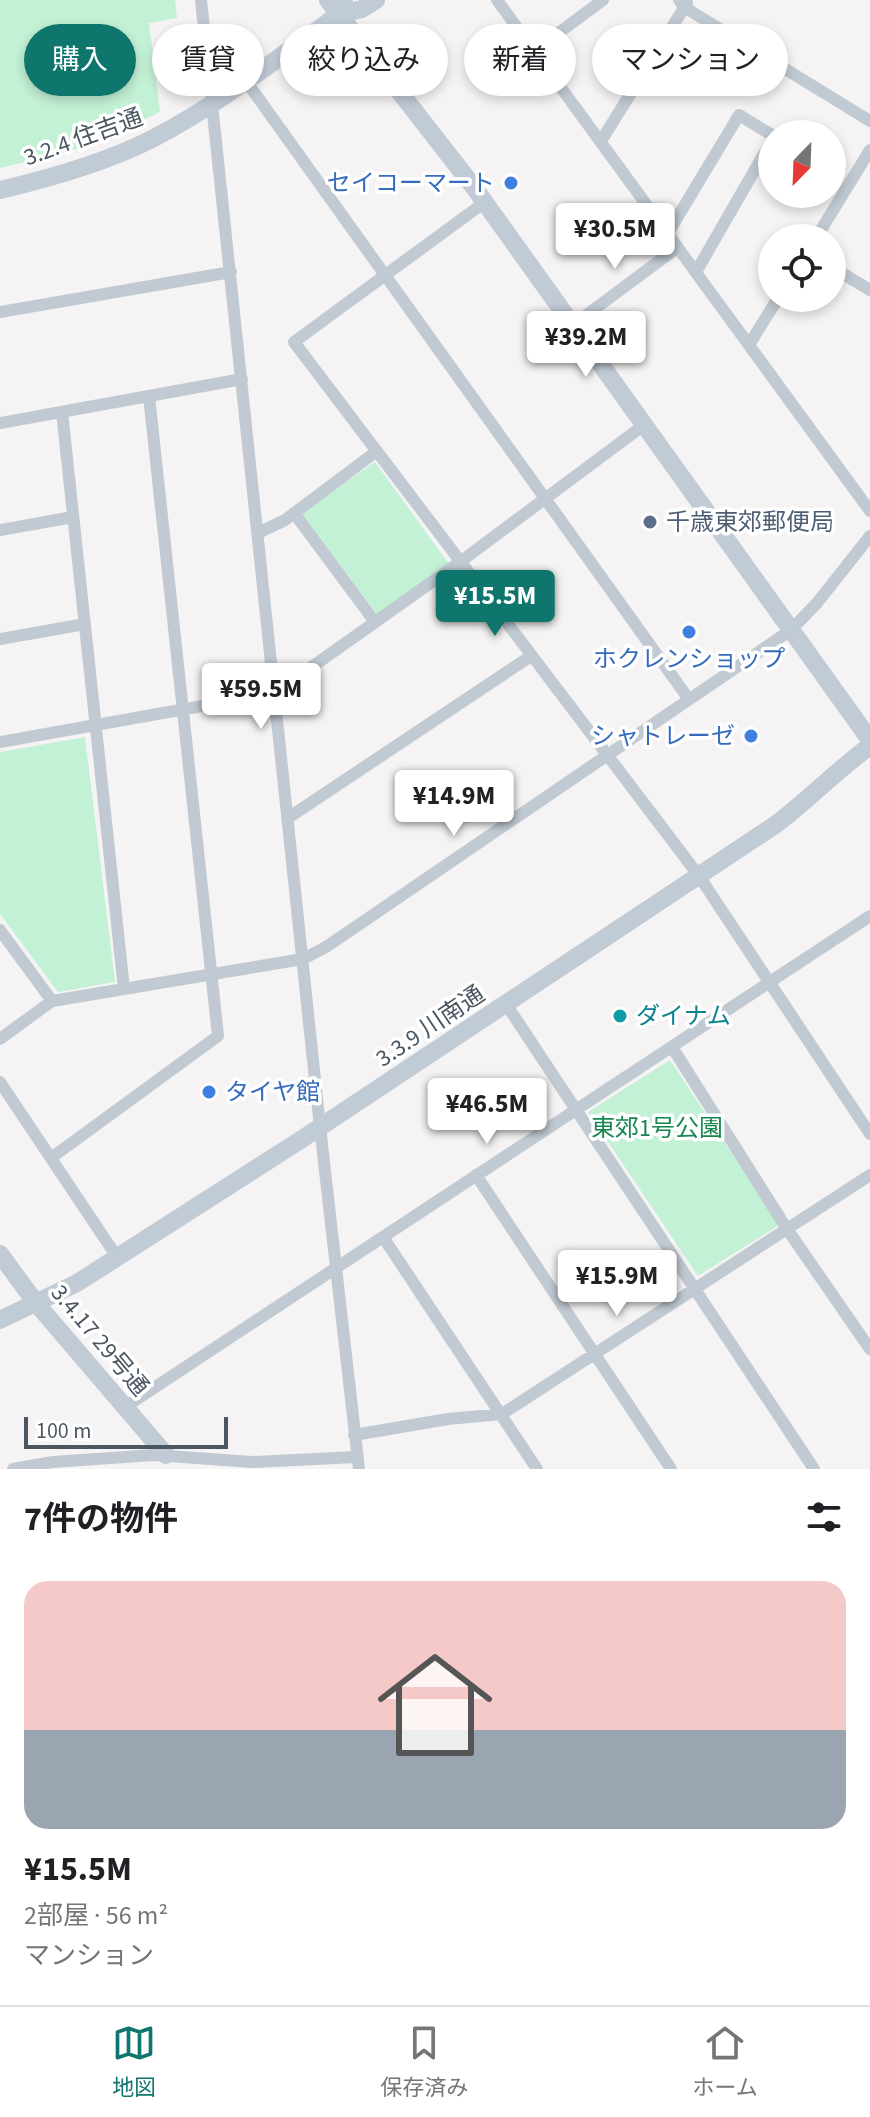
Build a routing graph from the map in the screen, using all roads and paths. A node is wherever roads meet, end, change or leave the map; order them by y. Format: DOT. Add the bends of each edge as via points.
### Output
graph roads {
  1 [pos="201,0"];
  2 [pos="376,0"];
  3 [pos="497,0"];
  4 [pos="603,0"];
  5 [pos="684,2"];
  6 [pos="337,5"];
  7 [pos="514,24"];
  8 [pos="571,24"];
  9 [pos="264,66"];
  10 [pos="222,96"];
  11 [pos="257,96"];
  12 [pos="568,96"];
  13 [pos="213,102"];
  14 [pos="870,121"];
  15 [pos="758,128"];
  16 [pos="601,141"];
  17 [pos="870,150"];
  18 [pos="758,163"];
  19 [pos="0,190"];
  20 [pos="485,202"];
  21 [pos="825,224"];
  22 [pos="668,233"];
  23 [pos="678,247"];
  24 [pos="231,272"];
  25 [pos="696,272"];
  26 [pos="846,275"];
  27 [pos="386,277"];
  28 [pos="870,290"];
  29 [pos="0,312"];
  30 [pos="769,312"];
  31 [pos="573,325"];
  32 [pos="749,345"];
  33 [pos="242,379"];
  34 [pos="149,396"];
  35 [pos="62,412"];
  36 [pos="0,423"];
  37 [pos="644,425"];
  38 [pos="377,451"];
  39 [pos="545,499"];
  40 [pos="870,511"];
  41 [pos="294,513"];
  42 [pos="73,517"];
  43 [pos="0,530"];
  44 [pos="258,533"];
  45 [pos="870,536"];
  46 [pos="460,562"];
  47 [pos="375,622"];
  48 [pos="85,624"];
  49 [pos="791,630"];
  50 [pos="0,639"];
  51 [pos="531,656"];
  52 [pos="275,693"];
  53 [pos="688,698"];
  54 [pos="184,709"];
  55 [pos="96,725"];
  56 [pos="0,742"];
  57 [pos="870,743"];
  58 [pos="606,755"];
  59 [pos="288,818"];
  60 [pos="699,876"];
  61 [pos="868,923"];
  62 [pos="0,930"];
  63 [pos="303,959"];
  64 [pos="212,974"];
  65 [pos="770,983"];
  66 [pos="124,989"];
  67 [pos="52,1001"];
  68 [pos="506,1004"];
  69 [pos="0,1039"];
  70 [pos="672,1047"];
  71 [pos="0,1082"];
  72 [pos="576,1110"];
  73 [pos="320,1127"];
  74 [pos="870,1134"];
  75 [pos="51,1158"];
  76 [pos="476,1175"];
  77 [pos="870,1175"];
  78 [pos="787,1229"];
  79 [pos="383,1237"];
  80 [pos="0,1254"];
  81 [pos="117,1257"];
  82 [pos="336,1268"];
  83 [pos="693,1290"];
  84 [pos="36,1303"];
  85 [pos="0,1320"];
  86 [pos="870,1349"];
  87 [pos="596,1353"];
  88 [pos="125,1407"];
  89 [pos="502,1414"];
  90 [pos="354,1435"];
  91 [pos="166,1455"];
  92 [pos="358,1463"];
  93 [pos="13,1469"];
  94 [pos="537,1469"];
  95 [pos="671,1469"];
  96 [pos="814,1469"];
  1 -- 13 [label="street"];
  2 -- 6 [label="street, 3.2.4 住吉通" via="362,9"];
  3 -- 7 [label="street"];
  4 -- 8 [label="street"];
  5 -- 14 [label="street"];
  5 -- 16 [label="street"];
  6 -- 9 [label="street, 3.2.4 住吉通"];
  6 -- 20 [label="street"];
  10 -- 13 [label="street, 3.2.4 住吉通"];
  11 -- 27 [label="street"];
  12 -- 16 [label="street"];
  13 -- 19 [label="street, 3.2.4 住吉通" via="148,141"];
  13 -- 24 [label="street"];
  15 -- 22 [label="street" via="739,115"];
  16 -- 22 [label="street"];
  17 -- 21 [label="street"];
  18 -- 25 [label="street"];
  20 -- 27 [label="street"];
  20 -- 31 [label="street"];
  22 -- 23 [label="street"];
  23 -- 25 [label="street"];
  23 -- 31 [label="street"];
  24 -- 29 [label="street"];
  24 -- 33 [label="street"];
  25 -- 32 [label="street"];
  26 -- 28 [label="street"];
  27 -- 38 [label="street" via="294,342"];
  27 -- 39 [label="street"];
  30 -- 32 [label="street"];
  31 -- 37 [label="street"];
  32 -- 40 [label="street"];
  33 -- 34 [label="street"];
  33 -- 44 [label="street"];
  34 -- 35 [label="street"];
  34 -- 54 [label="street"];
  35 -- 36 [label="street"];
  35 -- 42 [label="street"];
  37 -- 39 [label="street"];
  37 -- 49 [label="street"];
  38 -- 41 [label="street"];
  38 -- 46 [label="street"];
  39 -- 46 [label="street"];
  39 -- 53 [label="street"];
  41 -- 44 [label="street"];
  41 -- 47 [label="street"];
  42 -- 43 [label="street"];
  42 -- 48 [label="street"];
  44 -- 52 [label="street"];
  45 -- 49 [label="street"];
  46 -- 47 [label="street"];
  46 -- 51 [label="street"];
  47 -- 52 [label="street"];
  48 -- 50 [label="street"];
  48 -- 55 [label="street"];
  49 -- 53 [label="street"];
  49 -- 57 [label="street"];
  51 -- 58 [label="street"];
  51 -- 59 [label="street"];
  52 -- 54 [label="street"];
  52 -- 59 [label="street"];
  53 -- 58 [label="street"];
  54 -- 55 [label="street"];
  54 -- 64 [label="street"];
  55 -- 56 [label="street"];
  55 -- 66 [label="street"];
  57 -- 60 [label="street, 3.3.9 川南通" via="807,801"];
  58 -- 60 [label="street"];
  58 -- 63 [label="street"];
  59 -- 63 [label="street"];
  60 -- 65 [label="street"];
  60 -- 68 [label="street, 3.3.9 川南通"];
  61 -- 65 [label="street"];
  62 -- 67 [label="street"];
  63 -- 64 [label="street"];
  63 -- 73 [label="street"];
  64 -- 66 [label="street"];
  64 -- 75 [label="street" via="218,1036"];
  65 -- 70 [label="street"];
  65 -- 74 [label="street"];
  66 -- 67 [label="street"];
  67 -- 69 [label="street"];
  68 -- 72 [label="street"];
  68 -- 73 [label="street, 3.3.9 川南通"];
  70 -- 72 [label="street"];
  70 -- 78 [label="street"];
  71 -- 75 [label="street"];
  72 -- 76 [label="street"];
  72 -- 83 [label="street"];
  73 -- 81 [label="street, 3.3.9 川南通"];
  73 -- 82 [label="street"];
  75 -- 81 [label="street"];
  76 -- 79 [label="street"];
  76 -- 87 [label="street"];
  77 -- 78 [label="street"];
  78 -- 83 [label="street"];
  78 -- 86 [label="street"];
  79 -- 82 [label="street"];
  79 -- 89 [label="street"];
  80 -- 84 [label="street, 3.4.17 29号通"];
  81 -- 84 [label="street, 3.3.9 川南通"];
  82 -- 88 [label="street"];
  82 -- 90 [label="street"];
  83 -- 87 [label="street"];
  83 -- 96 [label="street"];
  84 -- 85 [label="street, 3.3.9 川南通"];
  84 -- 88 [label="street, 3.4.17 29号通"];
  87 -- 89 [label="street"];
  87 -- 95 [label="street"];
  88 -- 91 [label="street, 3.4.17 29号通"];
  89 -- 90 [label="street"];
  89 -- 94 [label="street"];
  90 -- 92 [label="street"];
  91 -- 92 [label="street"];
  91 -- 93 [label="street"];
}
